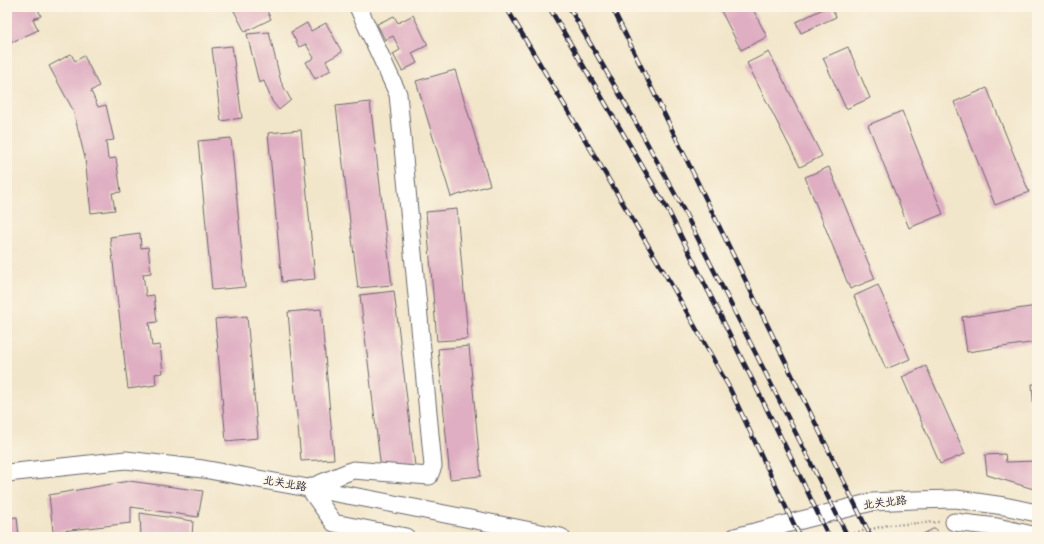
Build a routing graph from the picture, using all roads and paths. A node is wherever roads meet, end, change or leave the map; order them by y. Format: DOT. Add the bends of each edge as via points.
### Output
graph roads {
  1 [pos="358,7"];
  2 [pos="7,473"];
  3 [pos="309,488"];
  4 [pos="1037,513"];
  5 [pos="963,527"];
  6 [pos="1037,536"];
  7 [pos="406,537"];
  8 [pos="561,537"];
  9 [pos="735,537"];
  10 [pos="839,537"];
  1 -- 3 [label="street" via="398,94 434,466 429,476 353,470"];
  2 -- 3 [label="street, 北关北路" via="126,460 202,469"];
  3 -- 7 [label="street" via="334,523"];
  3 -- 8 [label="street, 北关北路"];
  4 -- 9 [label="street, 北关北路" via="956,499 872,502"];
  5 -- 6 [label="street" via="997,527"];
  5 -- 10 [label="path" via="888,525"];
}
